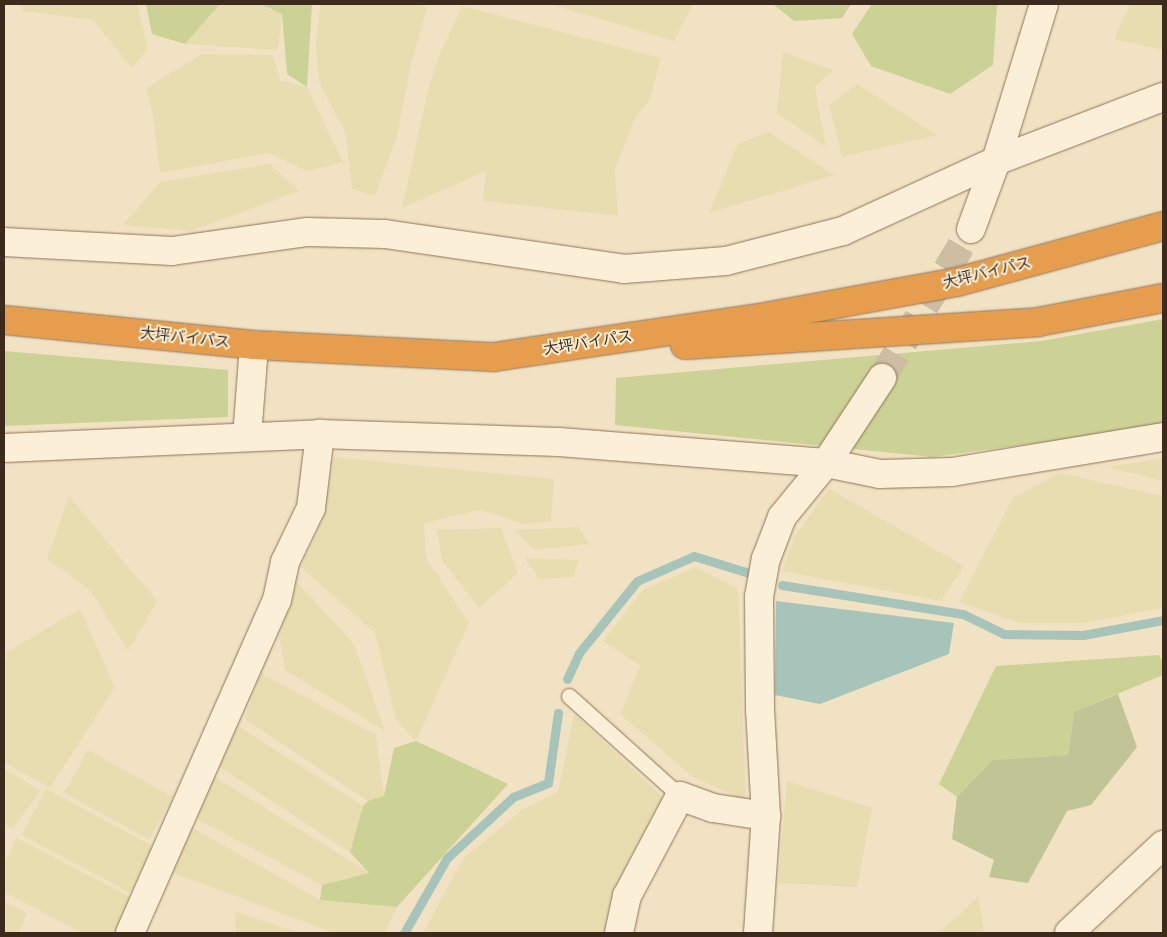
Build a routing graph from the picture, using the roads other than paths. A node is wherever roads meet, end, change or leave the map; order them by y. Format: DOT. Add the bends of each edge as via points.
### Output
graph roads {
  1 [pos="1044,4"];
  2 [pos="1163,97"];
  3 [pos="996,161"];
  4 [pos="1163,226"];
  5 [pos="971,230"];
  6 [pos="4,242"];
  7 [pos="1163,298"];
  8 [pos="4,320"];
  9 [pos="254,346"];
  10 [pos="494,357"];
  11 [pos="882,378"];
  12 [pos="320,434"];
  13 [pos="247,437"];
  14 [pos="1163,437"];
  15 [pos="4,448"];
  16 [pos="826,462"];
  17 [pos="569,696"];
  18 [pos="680,796"];
  19 [pos="766,816"];
  20 [pos="1163,845"];
  21 [pos="130,933"];
  22 [pos="618,933"];
  23 [pos="758,933"];
  24 [pos="1069,933"];
  1 -- 3 [label="street"];
  2 -- 3 [label="street"];
  3 -- 5 [label="street"];
  3 -- 6 [label="street" via="843,231 726,261 624,269 385,234 308,232 172,251"];
  4 -- 10 [label="highway, 大坪バイパス" via="957,282 770,316"];
  7 -- 10 [label="highway" via="1038,322"];
  8 -- 9 [label="highway, 大坪バイパス"];
  9 -- 10 [label="highway, 大坪バイパス"];
  9 -- 13 [label="street"];
  11 -- 16 [label="street"];
  12 -- 13 [label="street"];
  12 -- 16 [label="street" via="559,442"];
  12 -- 21 [label="street" via="311,508 285,562 277,600"];
  13 -- 15 [label="street"];
  14 -- 16 [label="street" via="952,472 880,474"];
  16 -- 19 [label="street" via="782,517 766,559 759,597 760,710"];
  17 -- 18 [label="lane"];
  18 -- 19 [label="street" via="713,808"];
  18 -- 22 [label="street" via="627,896"];
  19 -- 23 [label="street"];
  20 -- 24 [label="street"];
}
